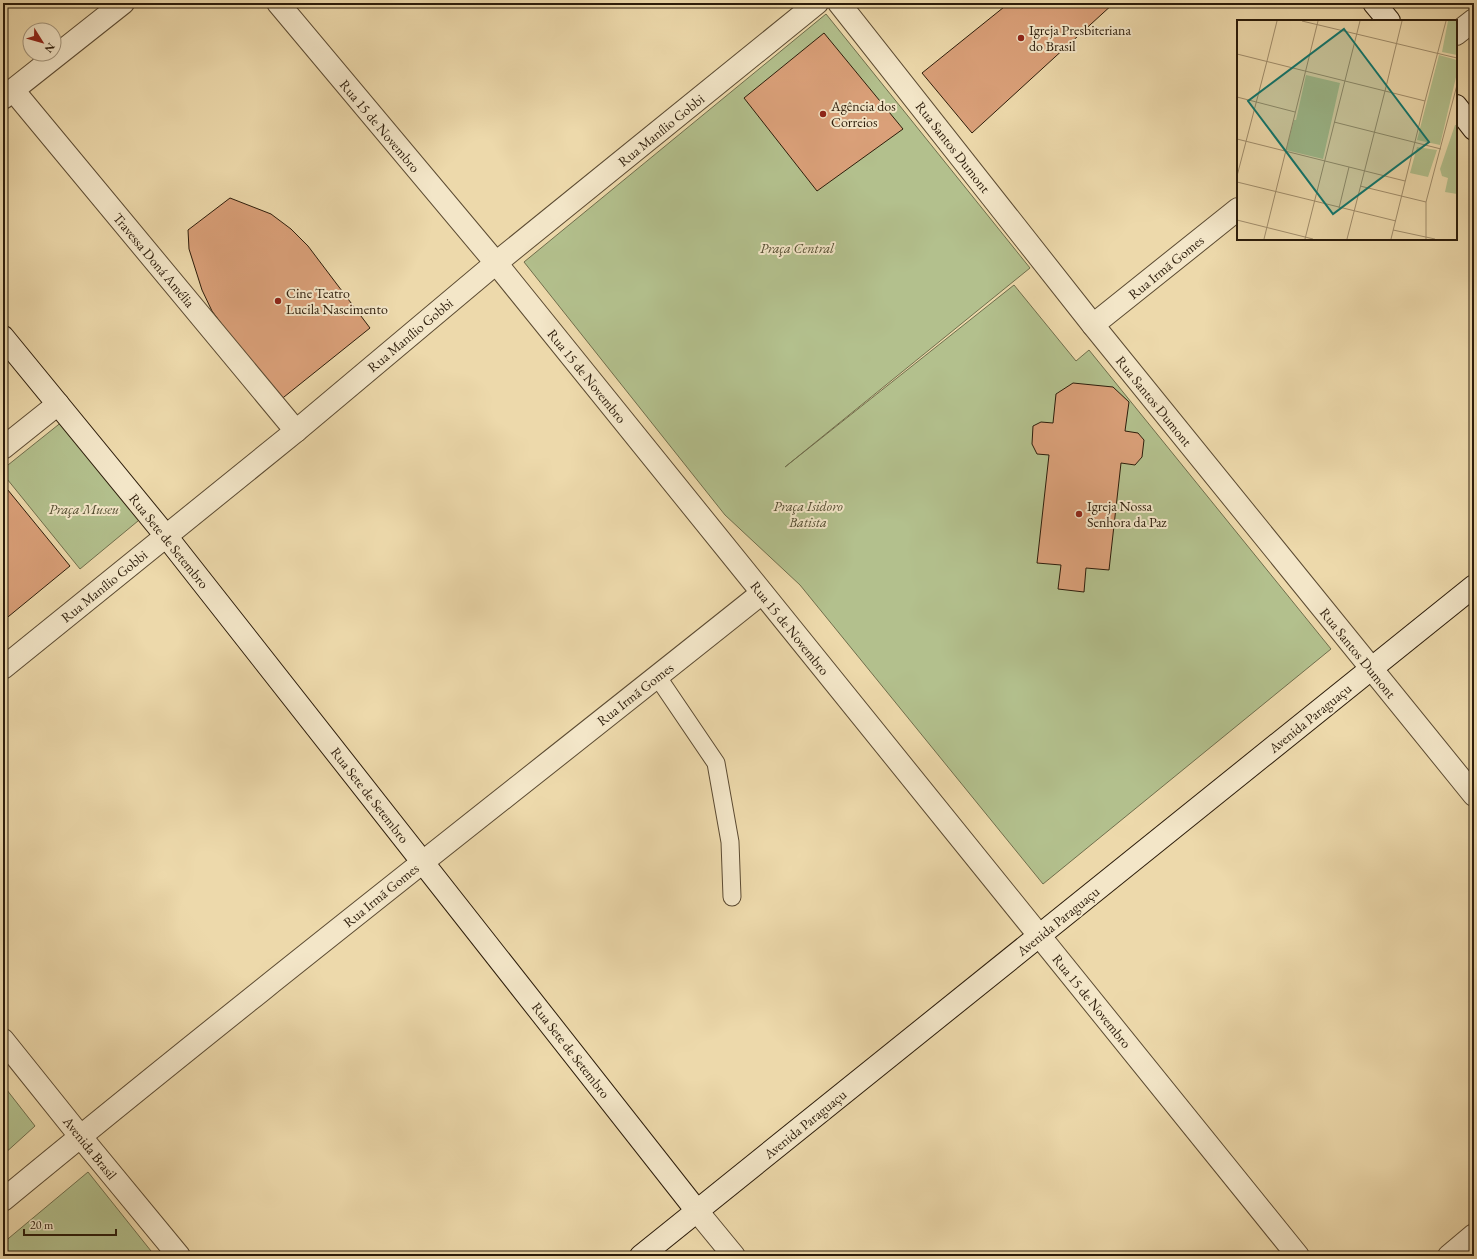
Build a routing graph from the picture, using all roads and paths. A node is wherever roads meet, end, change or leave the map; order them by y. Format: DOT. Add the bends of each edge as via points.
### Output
graph roads {
  1 [pos="123,3"];
  2 [pos="278,3"];
  3 [pos="817,3"];
  4 [pos="839,3"];
  5 [pos="1374,3"];
  6 [pos="1387,20"];
  7 [pos="1474,20"];
  8 [pos="1457,33"];
  9 [pos="8,94"];
  10 [pos="1457,107"];
  11 [pos="1474,129"];
  12 [pos="1237,210"];
  13 [pos="496,264"];
  14 [pos="1093,325"];
  15 [pos="3,337"];
  16 [pos="58,404"];
  17 [pos="296,431"];
  18 [pos="3,448"];
  19 [pos="166,536"];
  20 [pos="1474,586"];
  21 [pos="762,593"];
  22 [pos="3,668"];
  23 [pos="1371,669"];
  24 [pos="656,676"];
  25 [pos="1474,795"];
  26 [pos="423,862"];
  27 [pos="732,897"];
  28 [pos="1039,936"];
  29 [pos="3,1040"];
  30 [pos="80,1136"];
  31 [pos="3,1200"];
  32 [pos="697,1211"];
  33 [pos="1474,1235"];
  34 [pos="179,1256"];
  35 [pos="641,1256"];
  36 [pos="734,1256"];
  37 [pos="1298,1256"];
  38 [pos="1449,1256"];
  1 -- 9 [label="street"];
  2 -- 13 [label="street, Rua 15 de Novembro"];
  3 -- 13 [label="street, Rua Manílio Gobbi"];
  4 -- 14 [label="street, Rua Santos Dumont"];
  5 -- 6 [label="street"];
  7 -- 8 [label="street"];
  9 -- 17 [label="street, Travessa Doná Amélia"];
  10 -- 11 [label="street"];
  12 -- 14 [label="street, Rua Irmã Gomes"];
  13 -- 17 [label="street, Rua Manílio Gobbi"];
  13 -- 21 [label="street, Rua 15 de Novembro"];
  14 -- 23 [label="street, Rua Santos Dumont"];
  15 -- 16 [label="street, Rua Sete de Setembro"];
  16 -- 18 [label="street"];
  16 -- 19 [label="street, Rua Sete de Setembro"];
  17 -- 19 [label="street, Rua Manílio Gobbi"];
  19 -- 22 [label="street, Rua Manílio Gobbi"];
  19 -- 26 [label="street, Rua Sete de Setembro"];
  20 -- 23 [label="street, Avenida Paraguaçu"];
  21 -- 24 [label="street, Rua Irmã Gomes"];
  21 -- 28 [label="street, Rua 15 de Novembro"];
  23 -- 25 [label="street, Rua Santos Dumont"];
  23 -- 28 [label="street, Avenida Paraguaçu"];
  24 -- 26 [label="street, Rua Irmã Gomes"];
  24 -- 27 [label="lane" via="716,763 730,842"];
  26 -- 30 [label="street, Rua Irmã Gomes"];
  26 -- 32 [label="street, Rua Sete de Setembro"];
  28 -- 32 [label="street, Avenida Paraguaçu"];
  28 -- 37 [label="street, Rua 15 de Novembro"];
  29 -- 30 [label="street, Avenida Brasil"];
  30 -- 31 [label="street, Rua Irmã Gomes"];
  30 -- 34 [label="street, Avenida Brasil"];
  32 -- 35 [label="street, Avenida Paraguaçu"];
  32 -- 36 [label="street, Rua Sete de Setembro"];
  33 -- 38 [label="street"];
}
